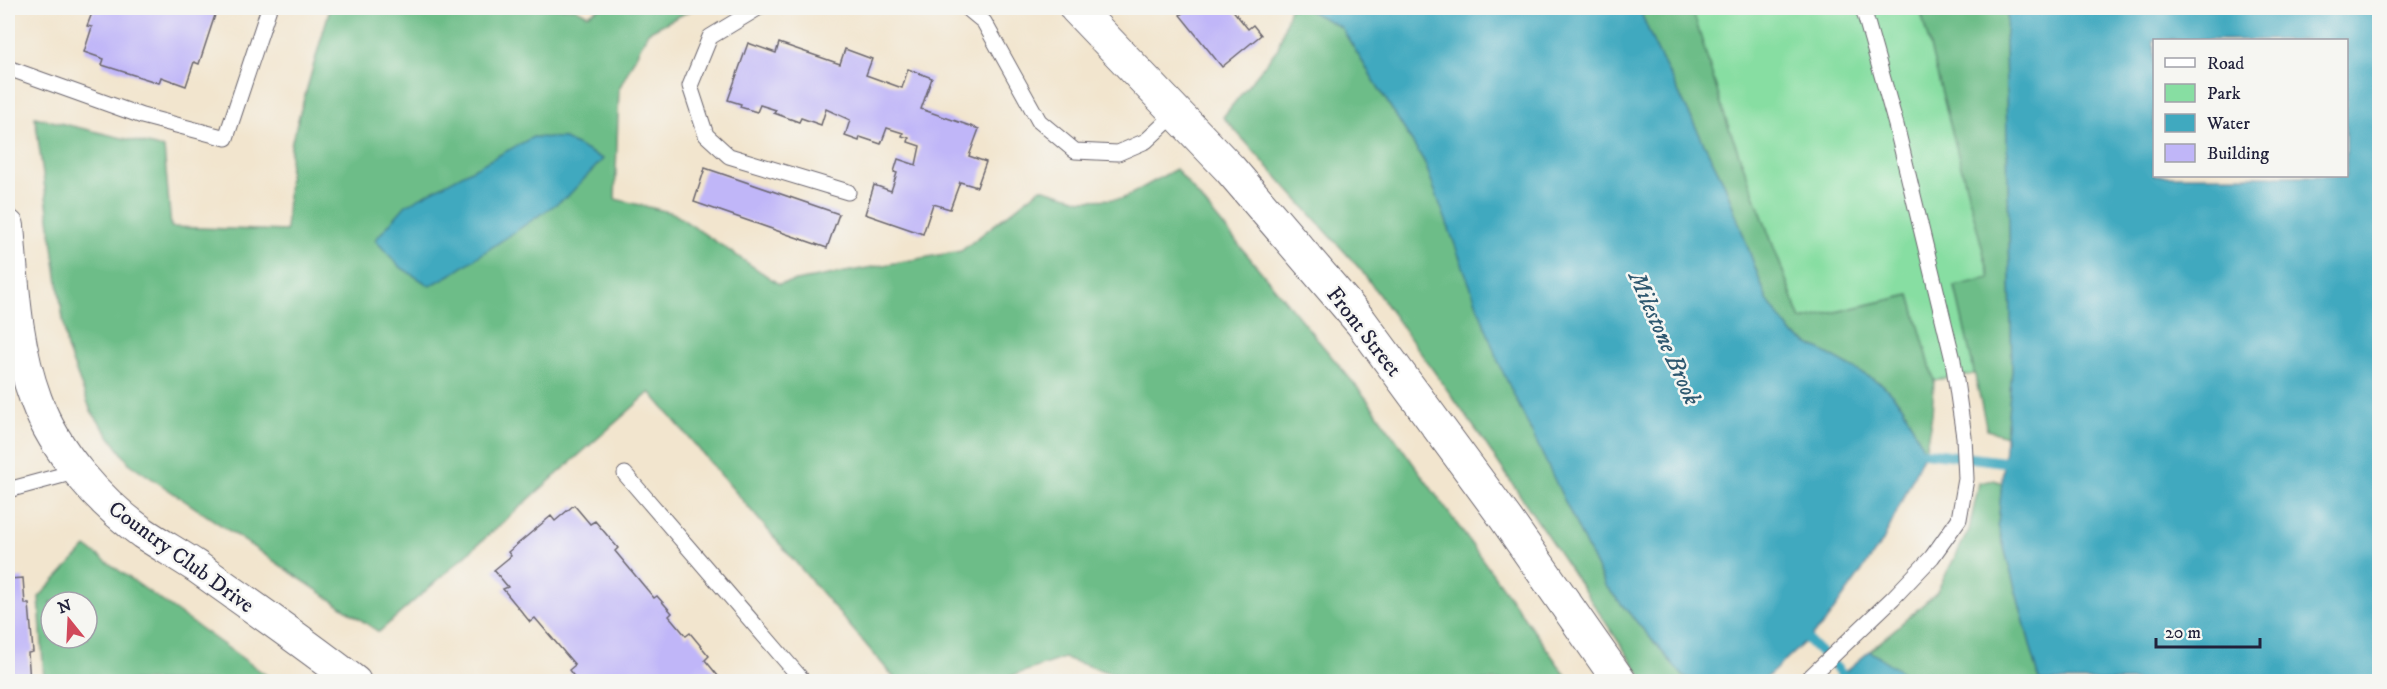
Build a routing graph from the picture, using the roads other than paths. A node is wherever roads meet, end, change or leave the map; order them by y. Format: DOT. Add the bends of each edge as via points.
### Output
graph roads {
  1 [pos="269,8"];
  2 [pos="758,8"];
  3 [pos="967,8"];
  4 [pos="1076,8"];
  5 [pos="1863,8"];
  6 [pos="8,69"];
  7 [pos="1176,112"];
  8 [pos="848,192"];
  9 [pos="8,226"];
  10 [pos="78,471"];
  11 [pos="625,474"];
  12 [pos="8,490"];
  13 [pos="355,681"];
  14 [pos="804,681"];
  15 [pos="1620,681"];
  16 [pos="1805,681"];
  1 -- 6 [label="lane" via="226,138 142,116"];
  2 -- 8 [label="lane" via="710,37 690,86 706,135 729,156"];
  3 -- 7 [label="lane" via="984,22 1039,121 1075,151 1118,153 1146,141"];
  4 -- 7 [label="main road, Front Street"];
  5 -- 16 [label="lane" via="1953,360 1966,478 1959,519 1932,557"];
  7 -- 15 [label="main road, Front Street" via="1361,322"];
  9 -- 10 [label="street, Country Club Drive" via="15,317 23,360 52,436"];
  10 -- 12 [label="lane"];
  10 -- 13 [label="street, Country Club Drive" via="142,532"];
  11 -- 14 [label="lane"];
}
